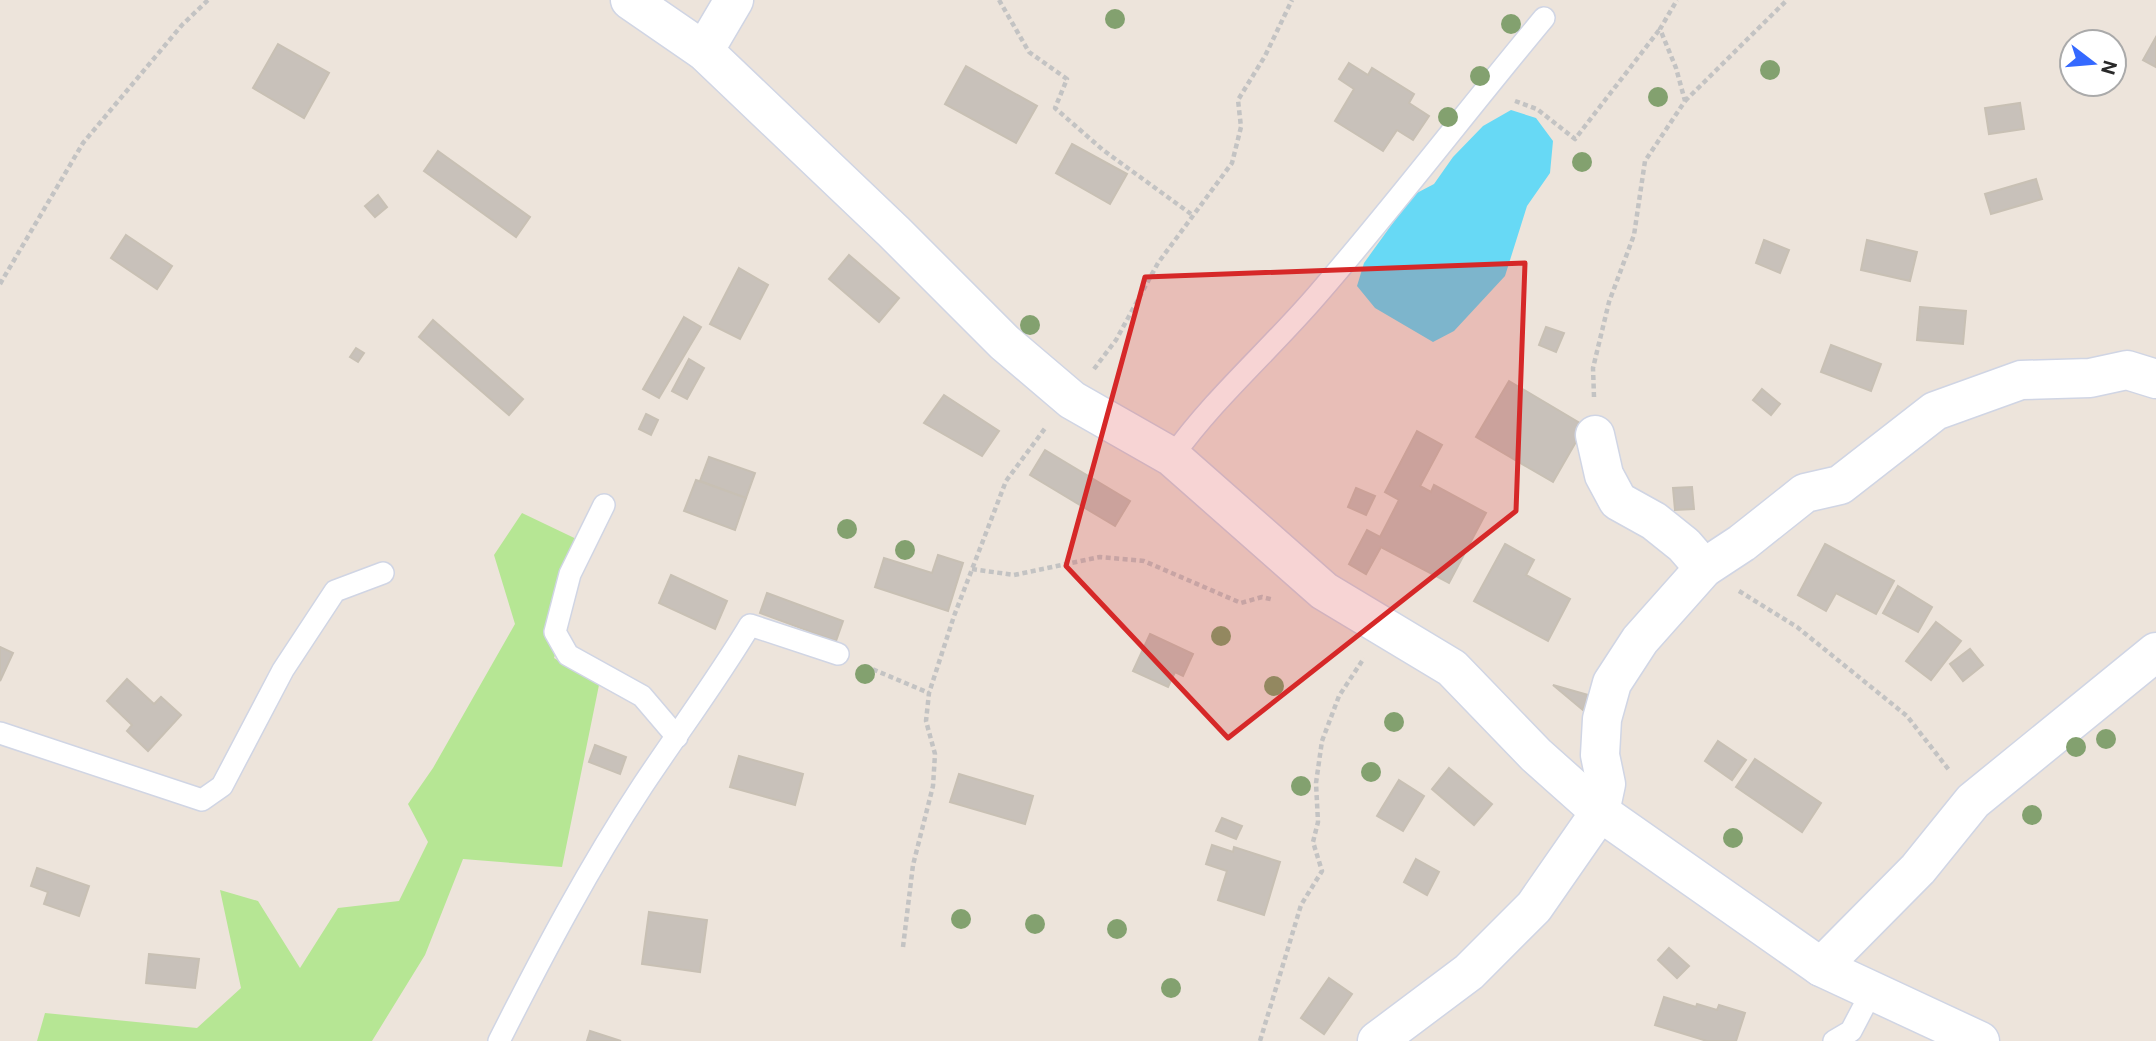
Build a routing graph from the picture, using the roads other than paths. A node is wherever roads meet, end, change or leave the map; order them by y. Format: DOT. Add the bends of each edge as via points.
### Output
graph roads {
  1 [pos="631,0"];
  2 [pos="734,0"];
  3 [pos="1544,18"];
  4 [pos="704,51"];
  5 [pos="2156,379"];
  6 [pos="1595,435"];
  7 [pos="1172,457"];
  8 [pos="604,505"];
  9 [pos="1704,568"];
  10 [pos="383,573"];
  11 [pos="2156,652"];
  12 [pos="838,654"];
  13 [pos="0,733"];
  14 [pos="677,737"];
  15 [pos="1601,812"];
  16 [pos="1821,967"];
  17 [pos="1872,991"];
  18 [pos="499,1041"];
  19 [pos="1377,1041"];
  20 [pos="1834,1041"];
  21 [pos="1980,1041"];
  1 -- 4 [label="street"];
  2 -- 4 [label="street"];
  3 -- 7 [label="lane" via="1386,215"];
  4 -- 7 [label="street" via="1005,344 1072,400"];
  5 -- 9 [label="street" via="2127,370 2090,378 2021,380 1935,411 1840,485 1805,493"];
  6 -- 9 [label="street" via="1604,475 1618,501 1654,521"];
  7 -- 15 [label="street" via="1324,592 1452,668 1536,755"];
  8 -- 14 [label="lane" via="570,574 555,632 568,655 642,696"];
  9 -- 15 [label="street" via="1640,640 1612,683 1602,719 1600,755 1606,784"];
  10 -- 13 [label="lane" via="335,591 283,670 222,786 202,800"];
  11 -- 16 [label="street" via="1973,801 1918,869"];
  12 -- 14 [label="lane" via="750,625"];
  14 -- 18 [label="lane" via="560,922"];
  15 -- 16 [label="street"];
  15 -- 19 [label="street" via="1534,907 1469,972"];
  16 -- 17 [label="street"];
  17 -- 20 [label="lane" via="1851,1031"];
  17 -- 21 [label="street"];
}
